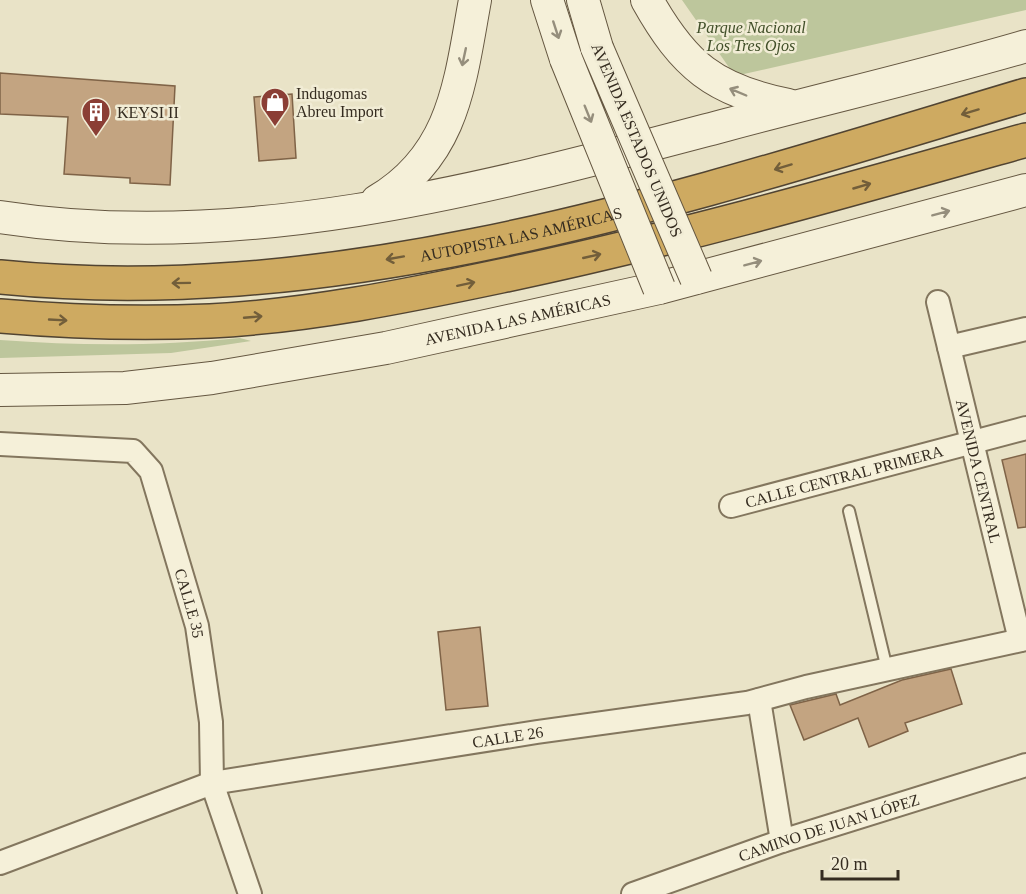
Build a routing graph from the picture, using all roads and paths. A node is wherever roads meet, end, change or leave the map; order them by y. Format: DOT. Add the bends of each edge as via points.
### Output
graph roads {
  1 [pos="475,0"];
  2 [pos="547,0"];
  3 [pos="583,0"];
  4 [pos="647,0"];
  5 [pos="1026,46"];
  6 [pos="1026,95"];
  7 [pos="795,106"];
  8 [pos="1026,140"];
  9 [pos="1026,190"];
  10 [pos="364,209"];
  11 [pos="0,217"];
  12 [pos="0,277"];
  13 [pos="696,278"];
  14 [pos="659,288"];
  15 [pos="938,302"];
  16 [pos="0,316"];
  17 [pos="1026,329"];
  18 [pos="949,347"];
  19 [pos="0,390"];
  20 [pos="1026,428"];
  21 [pos="972,443"];
  22 [pos="0,444"];
  23 [pos="731,506"];
  24 [pos="849,511"];
  25 [pos="1023,639"];
  26 [pos="887,669"];
  27 [pos="759,700"];
  28 [pos="1026,765"];
  29 [pos="212,783"];
  30 [pos="782,841"];
  31 [pos="0,862"];
  32 [pos="250,894"];
  33 [pos="633,894"];
  1 -- 10 [label="street, one-way" via="457,88 431,153 396,190"];
  2 -- 14 [label="street, AVENIDA ESTADOS UNIDOS, one-way, bridge" via="566,59"];
  3 -- 13 [label="street, AVENIDA ESTADOS UNIDOS, bridge" via="597,48"];
  7 -- 4 [label="street, one-way" via="746,96 698,68 678,48"];
  5 -- 7 [label="street"];
  6 -- 12 [label="highway, AUTOPISTA LAS AMÉRICAS, one-way" via="655,203 535,232 332,270 212,283 81,284"];
  7 -- 10 [label="street" via="617,153"];
  16 -- 8 [label="highway, one-way" via="210,321 342,306 444,288 660,240"];
  13 -- 9 [label="street, AVENIDA LAS AMÉRICAS, one-way"];
  10 -- 11 [label="street" via="260,224 182,229"];
  13 -- 14 [label="street, AVENIDA LAS AMÉRICAS"];
  14 -- 19 [label="street, AVENIDA LAS AMÉRICAS" via="386,348 212,378 125,388"];
  15 -- 18 [label="street, AVENIDA CENTRAL"];
  17 -- 18 [label="street"];
  18 -- 21 [label="street, AVENIDA CENTRAL"];
  20 -- 21 [label="street, CALLE CENTRAL PRIMERA"];
  21 -- 23 [label="street, CALLE CENTRAL PRIMERA"];
  21 -- 25 [label="street, AVENIDA CENTRAL"];
  22 -- 29 [label="street, CALLE 35" via="133,451 151,471 197,626 211,722"];
  24 -- 26 [label="lane"];
  25 -- 26 [label="street, CALLE 26"];
  26 -- 27 [label="street, CALLE 26"];
  27 -- 29 [label="street, CALLE 26"];
  27 -- 30 [label="street"];
  28 -- 30 [label="street, CAMINO DE JUAN LÓPEZ"];
  29 -- 31 [label="street, CALLE 26"];
  29 -- 32 [label="street, CALLE 35"];
  30 -- 33 [label="street, CAMINO DE JUAN LÓPEZ"];
}
